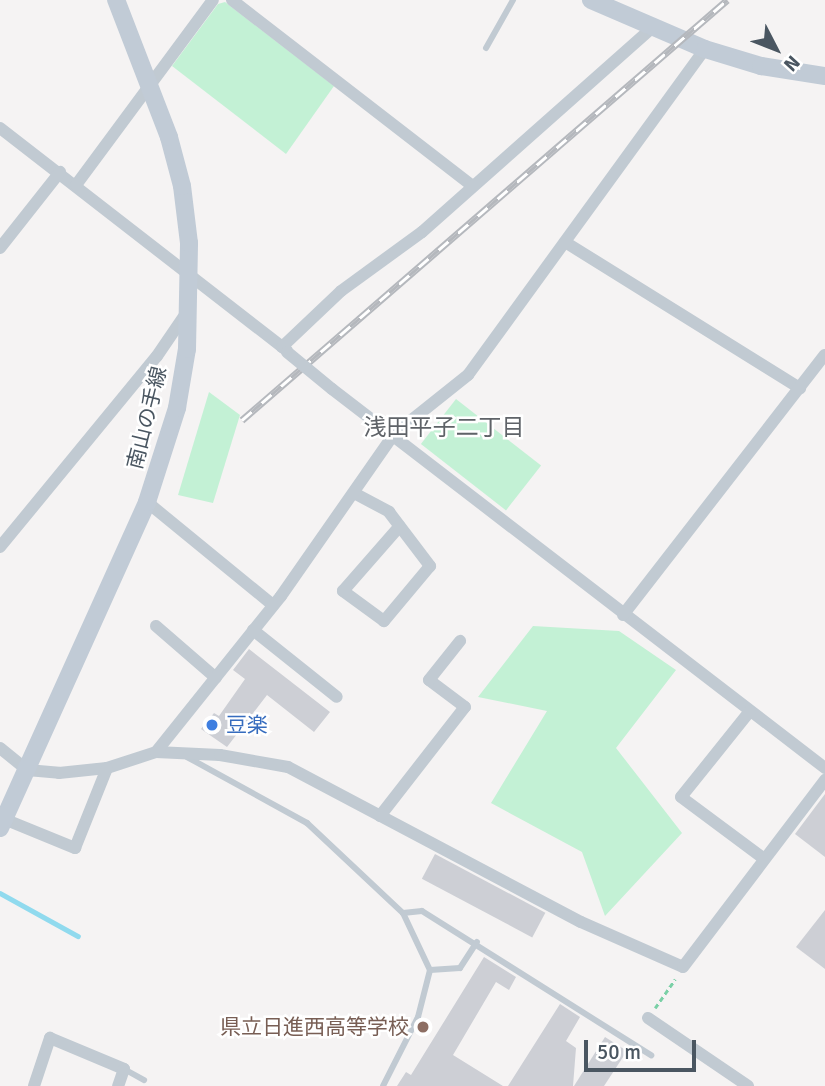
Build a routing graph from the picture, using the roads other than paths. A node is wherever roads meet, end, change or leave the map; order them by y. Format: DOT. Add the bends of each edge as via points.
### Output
graph roads {
  1 [pos="116,0"];
  2 [pos="213,0"];
  3 [pos="232,0"];
  4 [pos="513,0"];
  5 [pos="591,0"];
  6 [pos="652,28"];
  7 [pos="486,48"];
  8 [pos="705,49"];
  9 [pos="825,76"];
  10 [pos="151,86"];
  11 [pos="0,128"];
  12 [pos="60,172"];
  13 [pos="76,185"];
  14 [pos="473,186"];
  15 [pos="565,243"];
  16 [pos="0,248"];
  17 [pos="188,276"];
  18 [pos="188,309"];
  19 [pos="285,350"];
  20 [pos="825,355"];
  21 [pos="800,388"];
  22 [pos="394,434"];
  23 [pos="355,493"];
  24 [pos="147,502"];
  25 [pos="400,526"];
  26 [pos="0,547"];
  27 [pos="273,606"];
  28 [pos="624,615"];
  29 [pos="156,626"];
  30 [pos="253,630"];
  31 [pos="460,641"];
  32 [pos="216,678"];
  33 [pos="337,697"];
  34 [pos="750,711"];
  35 [pos="0,748"];
  36 [pos="156,751"];
  37 [pos="179,753"];
  38 [pos="107,768"];
  39 [pos="825,768"];
  40 [pos="27,770"];
  41 [pos="825,780"];
  42 [pos="380,816"];
  43 [pos="2,823"];
  44 [pos="763,858"];
  45 [pos="403,913"];
  46 [pos="477,942"];
  47 [pos="430,970"];
  48 [pos="648,1018"];
  49 [pos="652,1055"];
  50 [pos="124,1069"];
  51 [pos="144,1080"];
  52 [pos="34,1086"];
  53 [pos="118,1086"];
  54 [pos="383,1086"];
  55 [pos="748,1086"];
  1 -- 10 [label="street, 南山の手線"];
  2 -- 10 [label="street"];
  3 -- 14 [label="street"];
  4 -- 7 [label="lane"];
  5 -- 6 [label="street"];
  6 -- 8 [label="street"];
  6 -- 14 [label="street"];
  8 -- 9 [label="street" via="761,66"];
  8 -- 15 [label="street"];
  10 -- 13 [label="street"];
  10 -- 17 [label="street, 南山の手線" via="182,186"];
  11 -- 12 [label="street"];
  12 -- 13 [label="street"];
  12 -- 16 [label="street"];
  13 -- 17 [label="street"];
  14 -- 19 [label="street" via="422,232 341,291"];
  15 -- 21 [label="street"];
  15 -- 22 [label="street" via="468,375"];
  17 -- 18 [label="street, 南山の手線"];
  17 -- 19 [label="street"];
  18 -- 24 [label="street, 南山の手線" via="177,408"];
  18 -- 26 [label="street" via="157,356"];
  19 -- 22 [label="street, bridge"];
  20 -- 21 [label="street"];
  21 -- 28 [label="street"];
  22 -- 23 [label="street"];
  22 -- 28 [label="street"];
  23 -- 25 [label="street" via="389,512"];
  23 -- 27 [label="street"];
  24 -- 27 [label="street"];
  24 -- 40 [label="street, 南山の手線"];
  25 -- 25 [label="street" via="343,591 384,621 430,566"];
  27 -- 30 [label="street"];
  28 -- 34 [label="street"];
  29 -- 32 [label="street"];
  30 -- 32 [label="street"];
  30 -- 33 [label="street"];
  31 -- 42 [label="street" via="429,680 465,707"];
  32 -- 36 [label="street"];
  34 -- 39 [label="street"];
  34 -- 44 [label="street" via="681,797"];
  35 -- 40 [label="street"];
  36 -- 37 [label="street"];
  36 -- 38 [label="street"];
  37 -- 42 [label="street" via="288,767"];
  37 -- 45 [label="lane" via="307,823"];
  38 -- 40 [label="street" via="59,773"];
  38 -- 43 [label="street" via="75,848"];
  40 -- 43 [label="street, 南山の手線"];
  41 -- 44 [label="street"];
  42 -- 44 [label="street" via="581,922 682,967"];
  45 -- 46 [label="lane" via="422,911"];
  45 -- 47 [label="lane"];
  46 -- 47 [label="lane" via="460,968"];
  46 -- 49 [label="lane"];
  47 -- 54 [label="lane" via="418,1017"];
  48 -- 55 [label="street"];
  50 -- 51 [label="lane"];
  50 -- 52 [label="street" via="50,1038"];
  50 -- 53 [label="street"];
}
